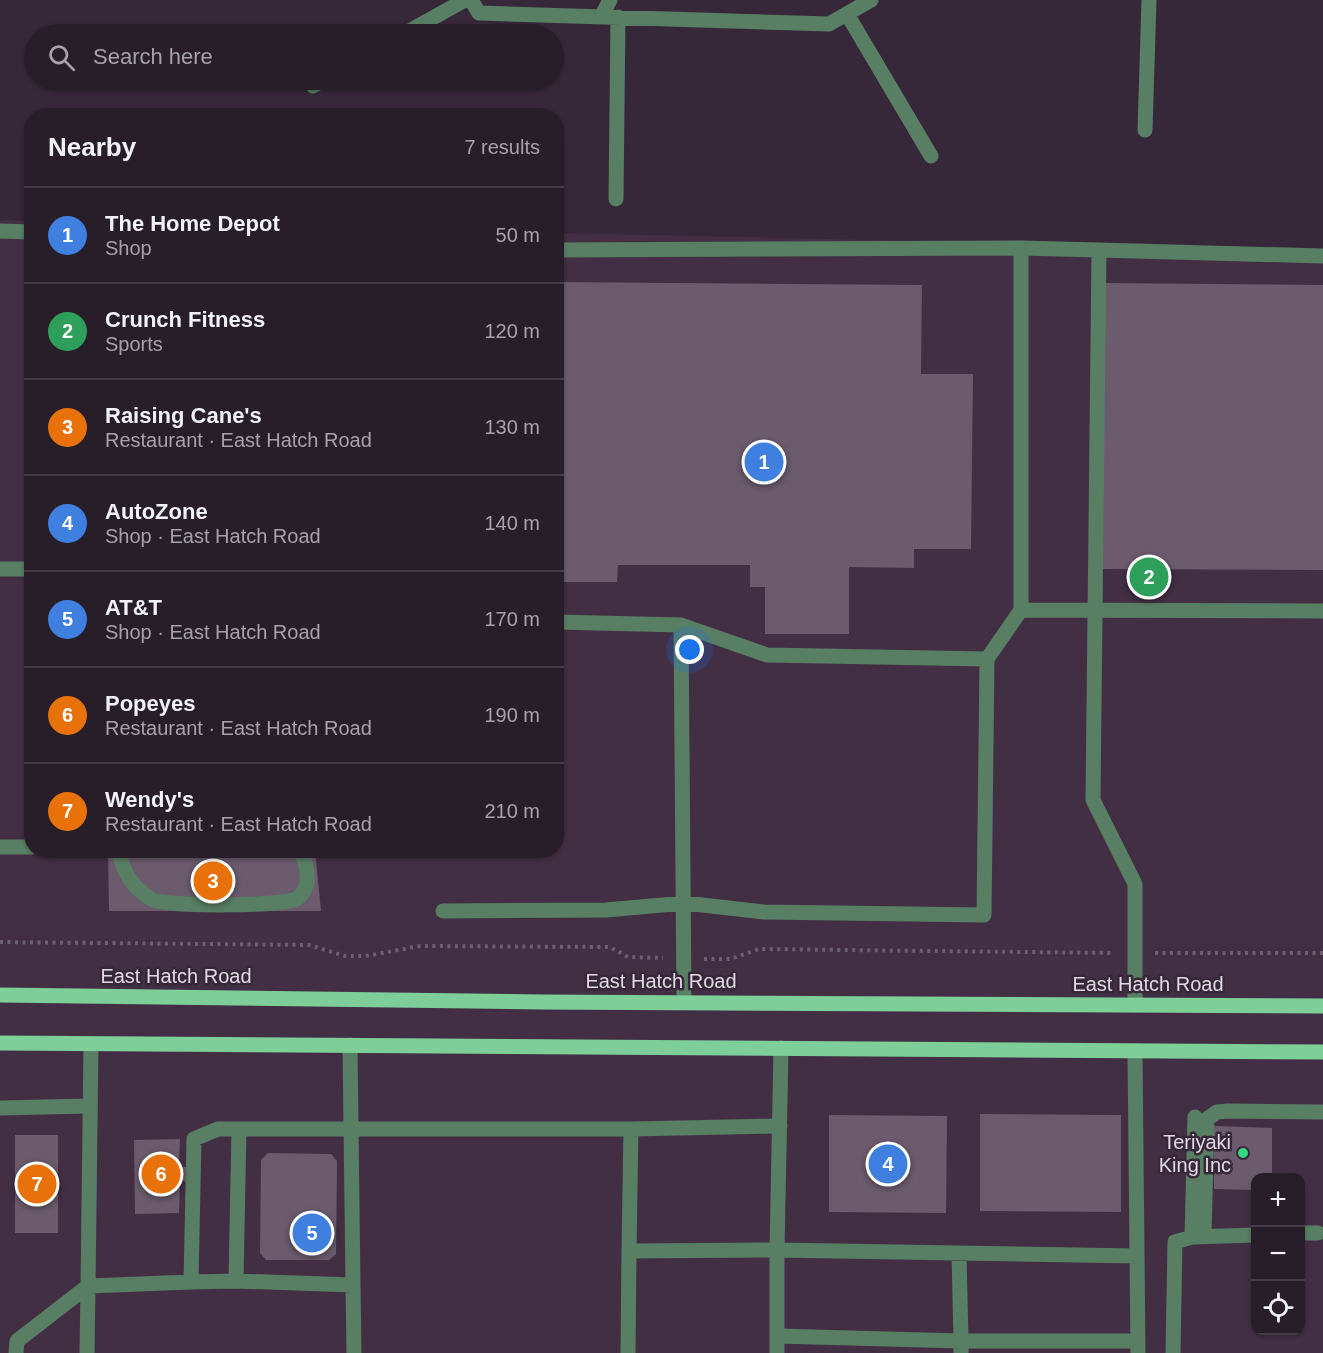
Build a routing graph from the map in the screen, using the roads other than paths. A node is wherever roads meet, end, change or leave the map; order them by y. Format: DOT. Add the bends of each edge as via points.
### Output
graph roads {
  1 [pos="465,0"];
  2 [pos="471,0"];
  3 [pos="610,0"];
  4 [pos="871,0"];
  5 [pos="1149,0"];
  6 [pos="847,14"];
  7 [pos="601,17"];
  8 [pos="618,17"];
  9 [pos="422,24"];
  10 [pos="1145,130"];
  11 [pos="930,156"];
  12 [pos="616,199"];
  13 [pos="0,231"];
  14 [pos="24,232"];
  15 [pos="1022,248"];
  16 [pos="564,250"];
  17 [pos="1099,250"];
  18 [pos="1323,256"];
  19 [pos="0,569"];
  20 [pos="24,569"];
  21 [pos="1021,610"];
  22 [pos="1095,611"];
  23 [pos="1323,611"];
  24 [pos="564,622"];
  25 [pos="681,625"];
  26 [pos="987,659"];
  27 [pos="0,847"];
  28 [pos="24,848"];
  29 [pos="120,858"];
  30 [pos="303,858"];
  31 [pos="685,903"];
  32 [pos="443,911"];
  33 [pos="0,995"];
  34 [pos="684,1002"];
  35 [pos="1135,1005"];
  36 [pos="1323,1006"];
  37 [pos="0,1043"];
  38 [pos="92,1044"];
  39 [pos="350,1045"];
  40 [pos="781,1048"];
  41 [pos="1135,1051"];
  42 [pos="1323,1052"];
  43 [pos="89,1106"];
  44 [pos="0,1108"];
  45 [pos="1323,1112"];
  46 [pos="1195,1117"];
  47 [pos="780,1126"];
  48 [pos="239,1129"];
  49 [pos="352,1129"];
  50 [pos="631,1129"];
  51 [pos="1305,1233"];
  52 [pos="1318,1233"];
  53 [pos="1251,1235"];
  54 [pos="1198,1236"];
  55 [pos="777,1250"];
  56 [pos="629,1251"];
  57 [pos="959,1253"];
  58 [pos="1137,1256"];
  59 [pos="236,1281"];
  60 [pos="191,1282"];
  61 [pos="353,1285"];
  62 [pos="88,1286"];
  63 [pos="777,1336"];
  64 [pos="961,1347"];
  65 [pos="1138,1347"];
  66 [pos="16,1353"];
  67 [pos="87,1353"];
  68 [pos="354,1353"];
  69 [pos="628,1353"];
  70 [pos="777,1353"];
  71 [pos="1173,1353"];
  1 -- 9 [label="lane"];
  2 -- 7 [label="lane" via="478,13"];
  3 -- 7 [label="lane"];
  4 -- 6 [label="lane"];
  5 -- 10 [label="lane"];
  6 -- 8 [label="lane" via="829,24"];
  6 -- 11 [label="lane"];
  7 -- 8 [label="lane"];
  8 -- 12 [label="lane"];
  13 -- 14 [label="lane"];
  15 -- 16 [label="lane"];
  15 -- 17 [label="lane"];
  15 -- 21 [label="lane"];
  17 -- 18 [label="lane"];
  17 -- 22 [label="lane"];
  19 -- 20 [label="lane"];
  21 -- 22 [label="lane"];
  21 -- 26 [label="lane"];
  22 -- 23 [label="lane"];
  22 -- 35 [label="lane" via="1093,800 1135,884"];
  24 -- 25 [label="lane"];
  25 -- 26 [label="lane" via="767,655"];
  25 -- 31 [label="lane"];
  26 -- 31 [label="lane" via="984,915 764,912"];
  27 -- 28 [label="lane"];
  29 -- 30 [label="lane" via="135,886 153,900 198,904 284,904 305,889 308,871"];
  31 -- 32 [label="lane" via="606,910"];
  31 -- 34 [label="lane"];
  33 -- 34 [label="main road, East Hatch Road"];
  34 -- 35 [label="main road, East Hatch Road"];
  35 -- 36 [label="main road, East Hatch Road"];
  37 -- 38 [label="main road"];
  38 -- 39 [label="main road"];
  38 -- 43 [label="lane"];
  39 -- 40 [label="main road"];
  39 -- 49 [label="lane"];
  40 -- 41 [label="main road"];
  40 -- 47 [label="lane"];
  41 -- 42 [label="main road"];
  41 -- 58 [label="lane"];
  43 -- 44 [label="lane"];
  43 -- 62 [label="lane"];
  45 -- 54 [label="lane" via="1228,1111 1207,1119"];
  46 -- 54 [label="lane"];
  47 -- 50 [label="lane"];
  47 -- 55 [label="lane"];
  48 -- 49 [label="lane"];
  48 -- 59 [label="lane"];
  48 -- 60 [label="lane" via="218,1129 194,1138"];
  49 -- 50 [label="lane"];
  49 -- 61 [label="lane"];
  50 -- 56 [label="lane"];
  51 -- 52 [label="lane"];
  53 -- 54 [label="lane"];
  54 -- 71 [label="lane" via="1175,1242"];
  55 -- 56 [label="lane"];
  55 -- 57 [label="lane"];
  55 -- 63 [label="lane"];
  56 -- 69 [label="lane"];
  57 -- 58 [label="lane"];
  57 -- 64 [label="lane"];
  58 -- 65 [label="lane"];
  59 -- 60 [label="lane"];
  59 -- 61 [label="lane"];
  60 -- 62 [label="lane"];
  61 -- 68 [label="lane"];
  62 -- 66 [label="lane" via="17,1341"];
  62 -- 67 [label="lane"];
  63 -- 64 [label="lane"];
  63 -- 70 [label="lane"];
  64 -- 65 [label="lane"];
}
